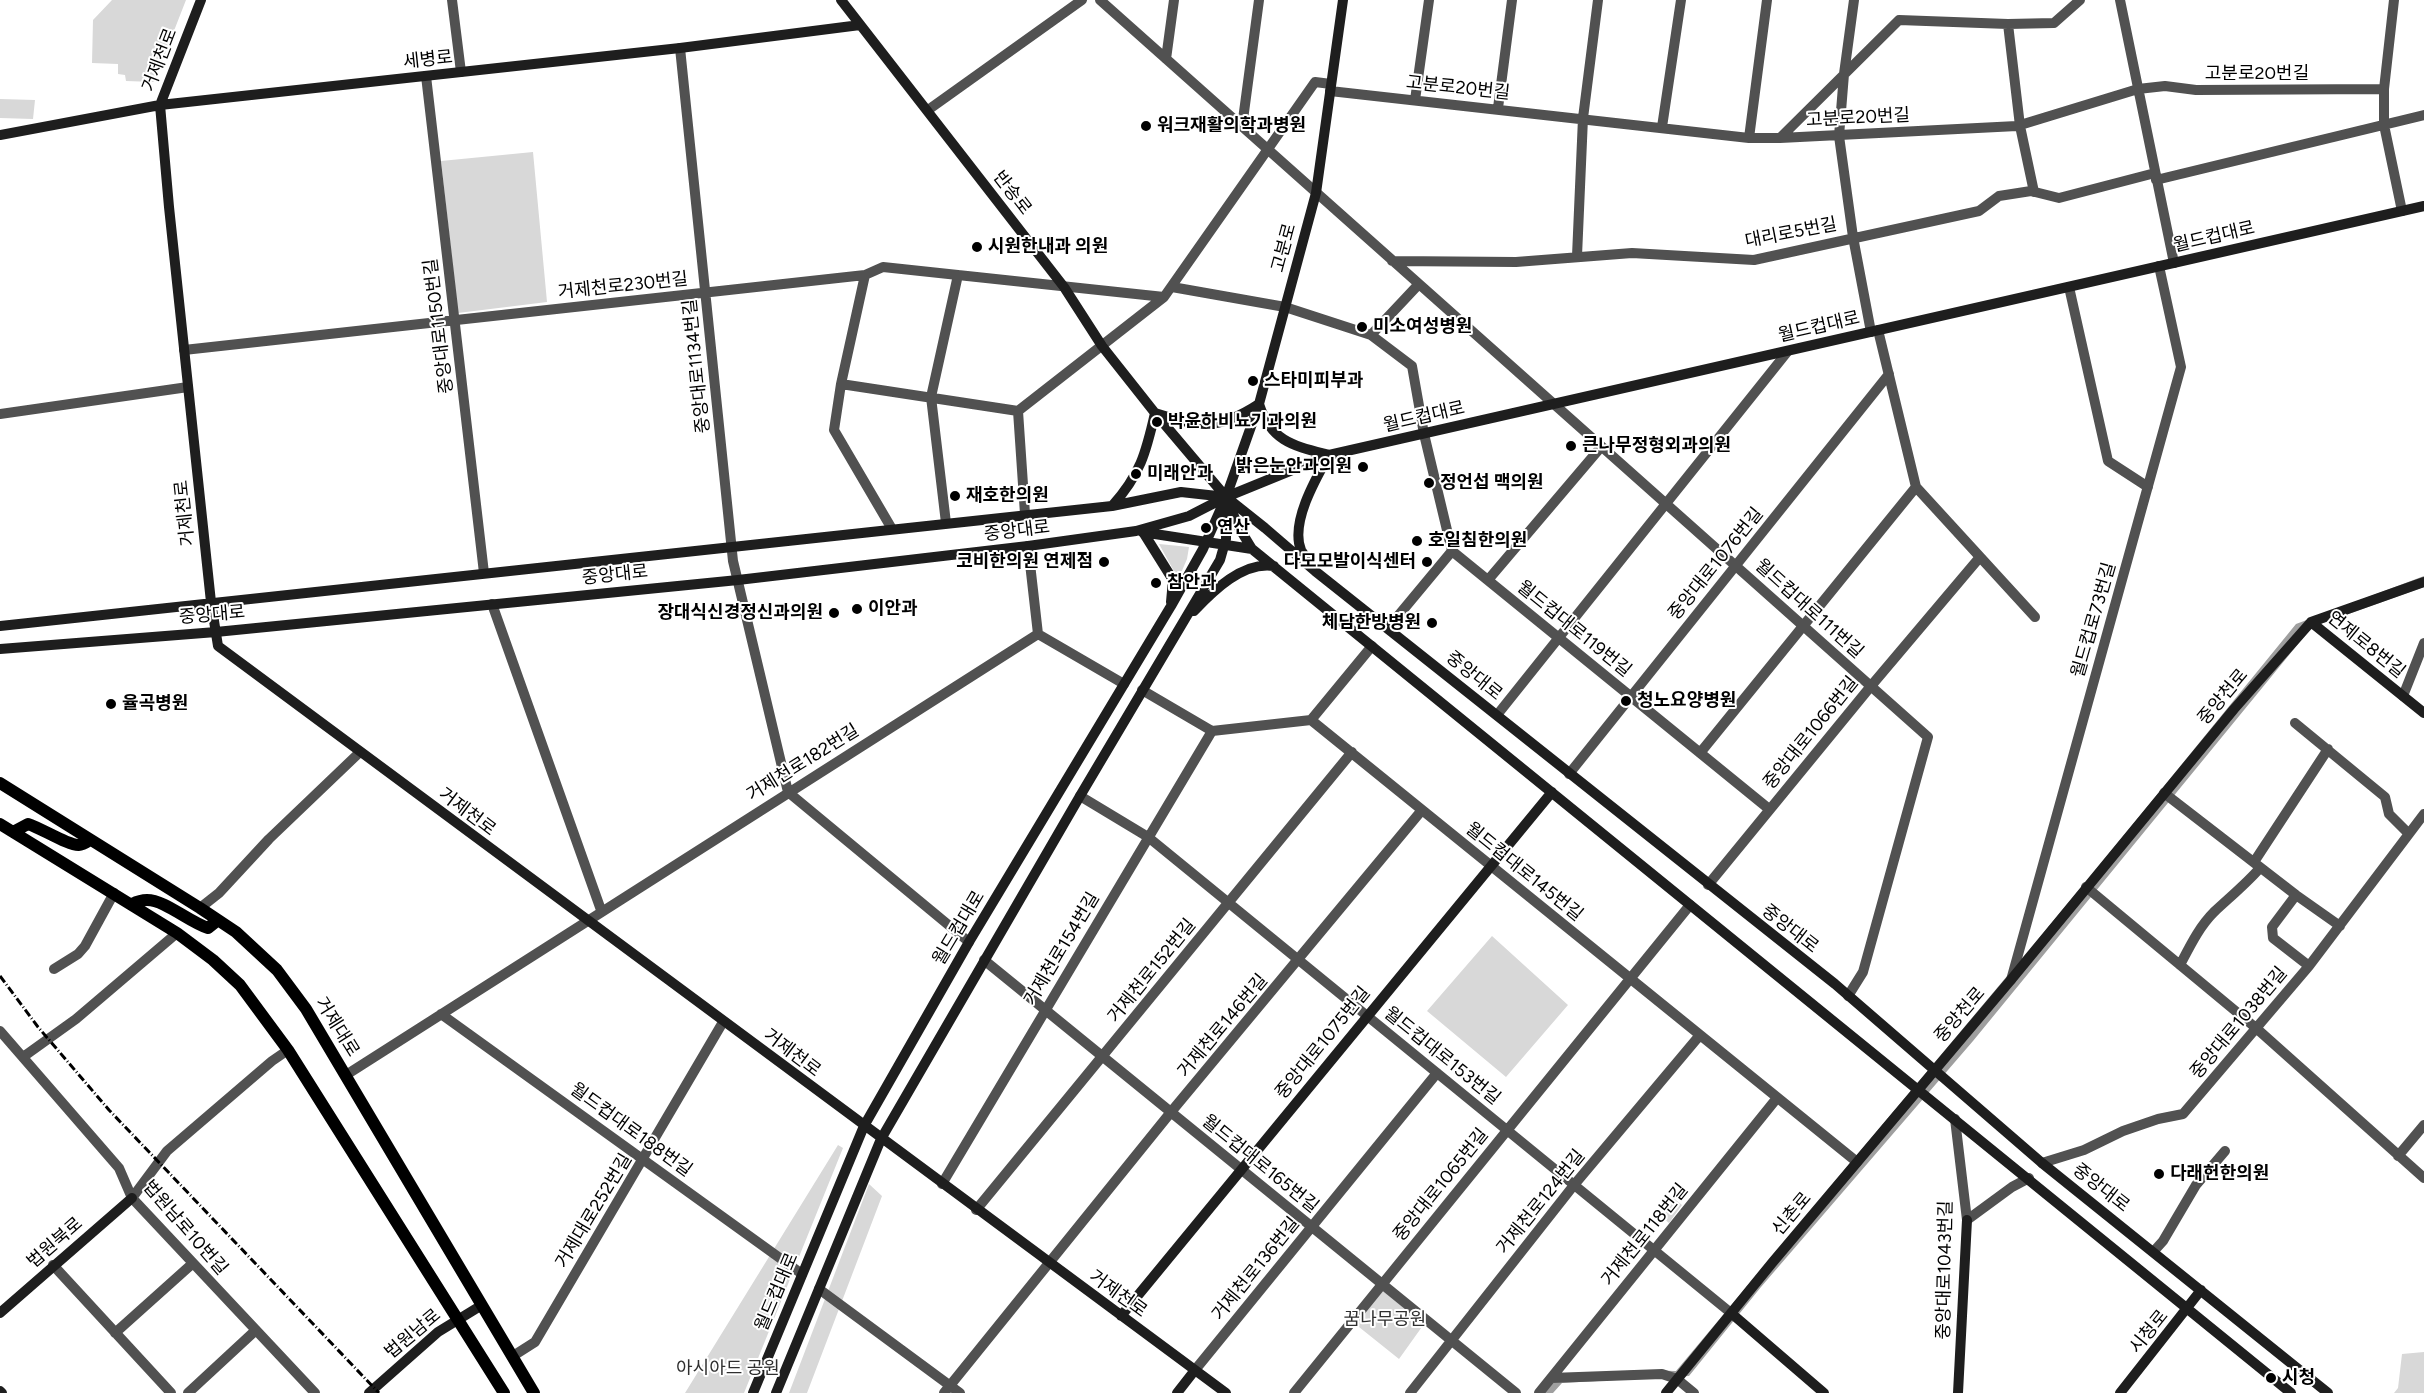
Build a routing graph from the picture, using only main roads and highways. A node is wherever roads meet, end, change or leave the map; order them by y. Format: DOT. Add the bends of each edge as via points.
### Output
graph roads {
  1 [pos="201,0"];
  2 [pos="841,0"];
  3 [pos="1343,0"];
  4 [pos="860,25"];
  5 [pos="160,105"];
  6 [pos="0,135"];
  7 [pos="2424,206"];
  8 [pos="1259,404"];
  9 [pos="1155,414"];
  10 [pos="1329,456"];
  11 [pos="1226,497"];
  12 [pos="1112,506"];
  13 [pos="1139,531"];
  14 [pos="1206,541"];
  15 [pos="1224,544"];
  16 [pos="1252,549"];
  17 [pos="1274,566"];
  18 [pos="1315,572"];
  19 [pos="2424,582"];
  20 [pos="211,602"];
  21 [pos="1171,606"];
  22 [pos="2311,622"];
  23 [pos="1181,625"];
  24 [pos="0,626"];
  25 [pos="216,632"];
  26 [pos="3,649"];
  27 [pos="2424,713"];
  28 [pos="0,783"];
  29 [pos="1552,792"];
  30 [pos="0,824"];
  31 [pos="13,832"];
  32 [pos="90,840"];
  33 [pos="132,904"];
  34 [pos="218,920"];
  35 [pos="1934,1070"];
  36 [pos="1919,1090"];
  37 [pos="864,1126"];
  38 [pos="881,1139"];
  39 [pos="132,1198"];
  40 [pos="1967,1220"];
  41 [pos="2201,1290"];
  42 [pos="482,1306"];
  43 [pos="2188,1308"];
  44 [pos="0,1313"];
  45 [pos="1731,1313"];
  46 [pos="1121,1316"];
  47 [pos="457,1319"];
  48 [pos="1195,1370"];
  49 [pos="369,1393"];
  50 [pos="504,1393"];
  51 [pos="534,1393"];
  52 [pos="753,1393"];
  53 [pos="776,1393"];
  54 [pos="1177,1393"];
  55 [pos="1226,1393"];
  56 [pos="1666,1393"];
  57 [pos="1824,1393"];
  58 [pos="1958,1393"];
  59 [pos="2120,1393"];
  60 [pos="2291,1393"];
  61 [pos="2328,1393"];
  1 -- 5 [label="main road, 거제천로"];
  2 -- 4 [label="main road, 반송로"];
  3 -- 8 [label="main road, 고분로" via="1316,193"];
  4 -- 5 [label="main road, 세병로"];
  4 -- 9 [label="main road, 반송로" via="1064,287 1102,346"];
  5 -- 6 [label="main road, 세병로"];
  5 -- 20 [label="main road, 거제천로"];
  7 -- 10 [label="main road, 월드컵대로"];
  8 -- 9 [label="main road" via="1220,424 1192,425"];
  8 -- 10 [label="main road" via="1264,421 1274,433 1292,445"];
  8 -- 11 [label="main road, 고분로"];
  9 -- 11 [label="main road, 반송로"];
  9 -- 12 [label="main road" via="1139,470"];
  10 -- 11 [label="main road, 월드컵대로"];
  10 -- 18 [label="main road" via="1306,499 1300,525 1300,548"];
  11 -- 12 [label="main road, 중앙대로" via="1180,492"];
  11 -- 13 [label="main road, 중앙대로" via="1189,516"];
  11 -- 14 [label="main road, 월드컵대로"];
  11 -- 15 [label="main road, 월드컵대로"];
  11 -- 16 [label="main road"];
  11 -- 18 [label="main road, 중앙대로"];
  12 -- 20 [label="main road, 중앙대로"];
  13 -- 14 [label="main road"];
  13 -- 21 [label="main road" via="1162,559 1173,580"];
  13 -- 25 [label="main road, 중앙대로" via="738,580"];
  14 -- 15 [label="main road"];
  14 -- 21 [label="main road, 월드컵대로"];
  15 -- 16 [label="main road"];
  15 -- 23 [label="main road, 월드컵대로" via="1220,560"];
  16 -- 17 [label="main road"];
  17 -- 23 [label="main road" via="1254,567 1224,583"];
  17 -- 29 [label="main road"];
  18 -- 35 [label="main road, 중앙대로" via="1848,996"];
  19 -- 22 [label="main road, 중앙천로"];
  20 -- 24 [label="main road, 중앙대로"];
  20 -- 25 [label="main road, 거제천로"];
  21 -- 37 [label="main road, 월드컵대로" via="969,942"];
  22 -- 27 [label="main road, 연제로8번길"];
  22 -- 35 [label="main road, 중앙천로" via="2247,693"];
  23 -- 38 [label="main road, 월드컵대로"];
  25 -- 26 [label="main road, 중앙대로"];
  25 -- 37 [label="main road, 거제천로" via="218,646"];
  28 -- 32 [label="main road, 거제대로"];
  29 -- 36 [label="main road"];
  29 -- 46 [label="main road, 중앙대로1075번길"];
  30 -- 31 [label="main road"];
  31 -- 32 [label="main road" via="28,824 70,843 80,845"];
  31 -- 33 [label="main road"];
  32 -- 34 [label="main road, 거제대로"];
  33 -- 34 [label="main road" via="147,900 160,903 194,924 208,928"];
  33 -- 47 [label="main road" via="177,933 240,985 288,1050"];
  34 -- 42 [label="main road, 거제대로" via="261,954 306,1009"];
  35 -- 36 [label="main road, 신촌로"];
  35 -- 41 [label="main road, 중앙대로"];
  36 -- 43 [label="main road"];
  36 -- 45 [label="main road, 신촌로"];
  37 -- 38 [label="main road, 거제천로"];
  37 -- 52 [label="main road, 월드컵대로"];
  38 -- 46 [label="main road, 거제천로"];
  38 -- 53 [label="main road, 월드컵대로"];
  39 -- 44 [label="main road, 법원북로"];
  40 -- 58 [label="main road, 중앙대로1043번길"];
  41 -- 43 [label="main road, 시청로"];
  41 -- 61 [label="main road, 중앙대로"];
  42 -- 47 [label="main road, 법원남로"];
  42 -- 51 [label="main road, 거제대로"];
  43 -- 59 [label="main road, 시청로"];
  43 -- 60 [label="main road"];
  45 -- 56 [label="main road, 신촌로"];
  45 -- 57 [label="main road"];
  46 -- 48 [label="main road, 거제천로"];
  47 -- 49 [label="main road, 법원남로"];
  47 -- 50 [label="main road"];
  48 -- 54 [label="main road"];
  48 -- 55 [label="main road, 거제천로"];
}
